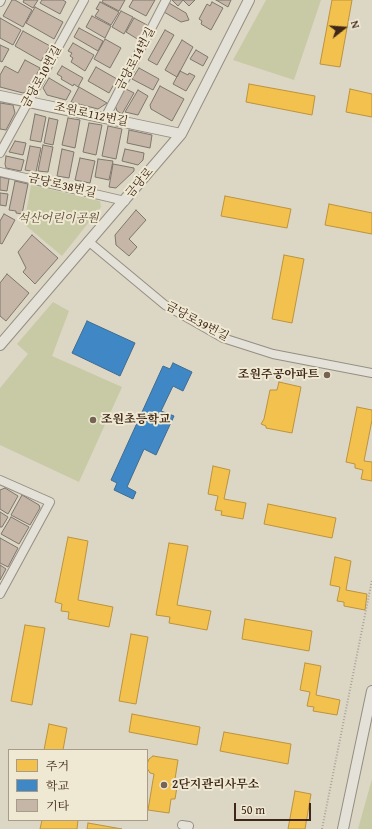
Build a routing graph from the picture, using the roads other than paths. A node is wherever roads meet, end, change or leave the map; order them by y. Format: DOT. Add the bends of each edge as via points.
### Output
graph roads {
  1 [pos="84,0"];
  2 [pos="166,0"];
  3 [pos="249,0"];
  4 [pos="0,96"];
  5 [pos="28,101"];
  6 [pos="105,118"];
  7 [pos="181,134"];
  8 [pos="0,153"];
  9 [pos="0,172"];
  10 [pos="125,201"];
  11 [pos="88,241"];
  12 [pos="0,345"];
  13 [pos="372,373"];
  14 [pos="0,480"];
  15 [pos="0,594"];
  16 [pos="372,691"];
  17 [pos="343,829"];
  1 -- 5 [label="street, 금당로10번길"];
  2 -- 6 [label="street, 금당로14번길"];
  3 -- 7 [label="street, 금당로"];
  4 -- 5 [label="street, 조원로112번길"];
  5 -- 6 [label="street, 조원로112번길"];
  5 -- 8 [label="street, 금당로10번길"];
  6 -- 7 [label="street, 조원로112번길"];
  7 -- 10 [label="street, 금당로"];
  9 -- 10 [label="street, 금당로38번길"];
  10 -- 11 [label="street, 금당로"];
  11 -- 12 [label="street, 금당로"];
  11 -- 13 [label="street, 금당로39번길" via="165,305 223,338 273,354"];
  14 -- 15 [label="street" via="50,502"];
  16 -- 17 [label="street"];
}
